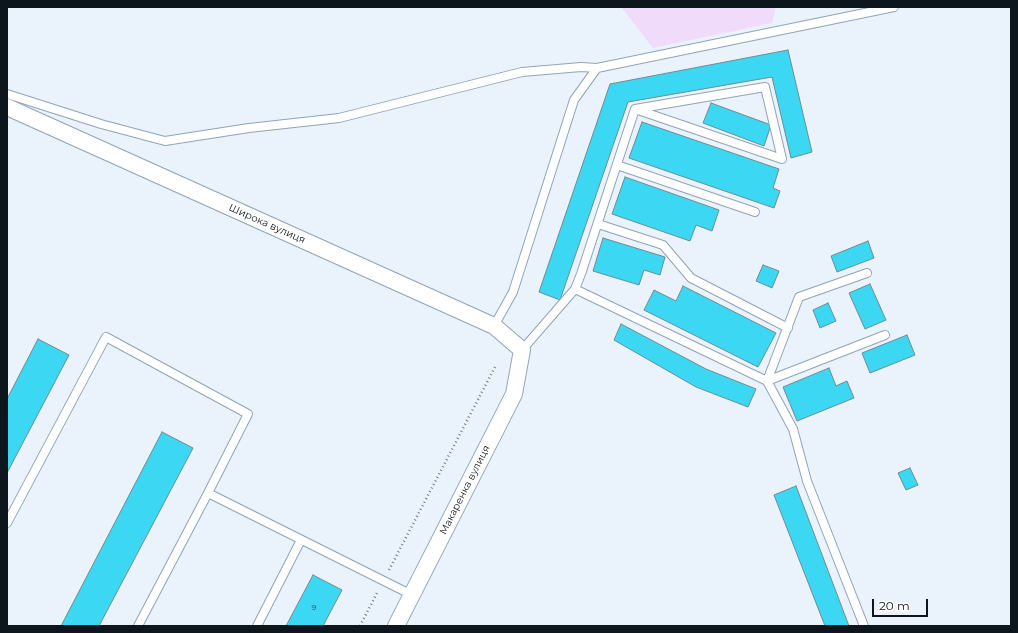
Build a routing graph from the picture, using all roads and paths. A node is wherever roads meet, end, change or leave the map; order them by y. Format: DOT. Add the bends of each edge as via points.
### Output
graph roads {
  1 [pos="894,7"];
  2 [pos="597,68"];
  3 [pos="7,94"];
  4 [pos="7,107"];
  5 [pos="635,109"];
  6 [pos="617,165"];
  7 [pos="755,212"];
  8 [pos="598,224"];
  9 [pos="867,273"];
  10 [pos="575,289"];
  11 [pos="494,326"];
  12 [pos="788,328"];
  13 [pos="885,335"];
  14 [pos="522,350"];
  15 [pos="495,367"];
  16 [pos="767,381"];
  17 [pos="208,493"];
  18 [pos="7,523"];
  19 [pos="301,540"];
  20 [pos="383,581"];
  21 [pos="412,595"];
  22 [pos="138,626"];
  23 [pos="257,626"];
  24 [pos="360,626"];
  25 [pos="396,626"];
  26 [pos="864,626"];
  1 -- 2 [label="lane"];
  2 -- 3 [label="lane" via="522,72 340,118 165,140 101,124"];
  2 -- 11 [label="lane" via="574,100 512,292"];
  4 -- 11 [label="street, Широка вулиця"];
  5 -- 5 [label="lane" via="765,87 782,159 657,117"];
  5 -- 6 [label="lane"];
  6 -- 7 [label="lane"];
  6 -- 8 [label="lane"];
  8 -- 10 [label="lane"];
  8 -- 12 [label="lane" via="664,245 690,278"];
  9 -- 12 [label="lane" via="799,297"];
  10 -- 14 [label="lane"];
  10 -- 16 [label="lane"];
  11 -- 14 [label="street, Широка вулиця"];
  12 -- 16 [label="lane"];
  13 -- 16 [label="lane"];
  14 -- 21 [label="street, Макаренка вулиця" via="514,394"];
  15 -- 20 [label="path"];
  16 -- 26 [label="lane" via="793,429 807,481"];
  17 -- 18 [label="lane" via="248,414 106,337"];
  17 -- 19 [label="lane"];
  17 -- 22 [label="lane"];
  19 -- 20 [label="lane"];
  19 -- 23 [label="lane"];
  20 -- 21 [label="lane"];
  20 -- 24 [label="path"];
  21 -- 25 [label="street, Макаренка вулиця"];
}
